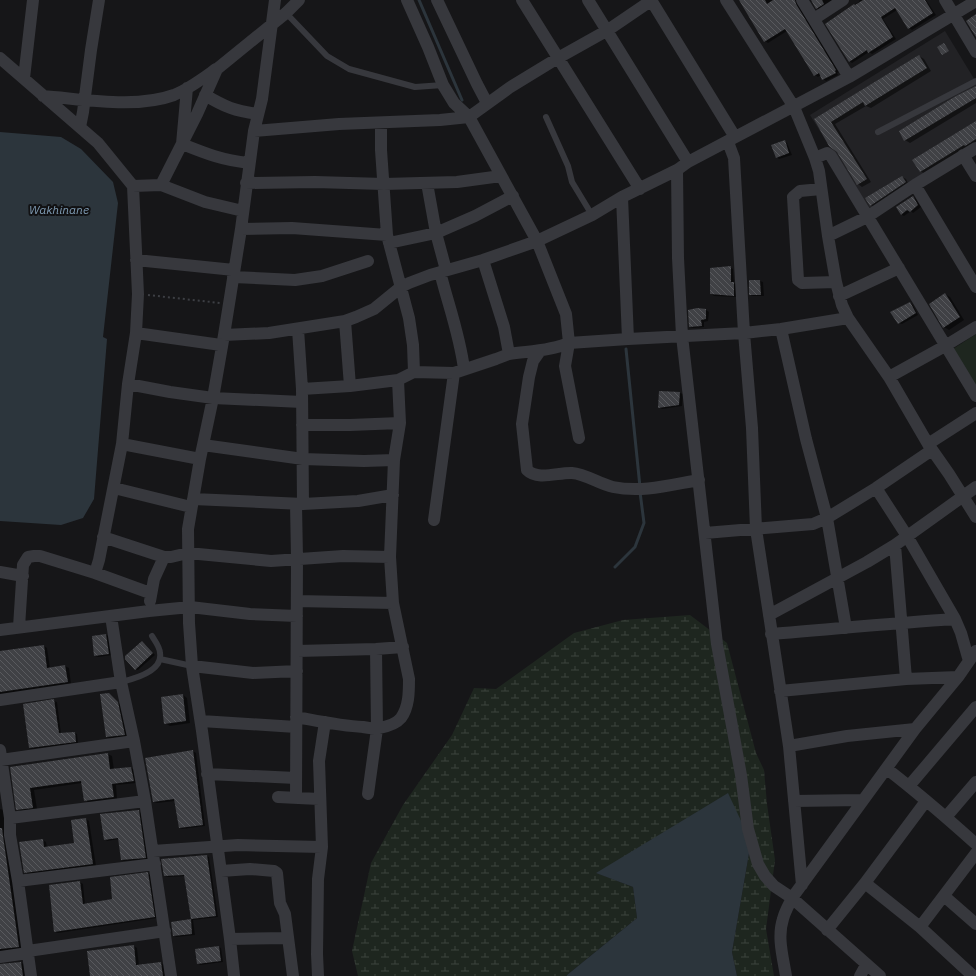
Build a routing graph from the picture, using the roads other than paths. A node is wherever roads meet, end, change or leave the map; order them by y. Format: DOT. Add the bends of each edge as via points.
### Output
graph roads {
  1 [pos="34,0"];
  2 [pos="99,0"];
  3 [pos="275,0"];
  4 [pos="299,0"];
  5 [pos="407,0"];
  6 [pos="438,0"];
  7 [pos="522,0"];
  8 [pos="588,0"];
  9 [pos="651,0"];
  10 [pos="726,0"];
  11 [pos="802,0"];
  12 [pos="843,0"];
  13 [pos="945,0"];
  14 [pos="976,1"];
  15 [pos="286,13"];
  16 [pos="953,14"];
  17 [pos="814,19"];
  18 [pos="272,23"];
  19 [pos="608,30"];
  20 [pos="976,52"];
  21 [pos="0,58"];
  22 [pos="558,58"];
  23 [pos="217,69"];
  24 [pos="849,77"];
  25 [pos="24,78"];
  26 [pos="976,81"];
  27 [pos="443,85"];
  28 [pos="187,88"];
  29 [pos="205,95"];
  30 [pos="43,96"];
  31 [pos="84,100"];
  32 [pos="487,103"];
  33 [pos="794,107"];
  34 [pos="258,114"];
  35 [pos="469,117"];
  36 [pos="546,117"];
  37 [pos="381,122"];
  38 [pos="80,127"];
  39 [pos="254,131"];
  40 [pos="878,132"];
  41 [pos="732,140"];
  42 [pos="182,144"];
  43 [pos="976,148"];
  44 [pos="963,155"];
  45 [pos="815,158"];
  46 [pos="688,162"];
  47 [pos="249,163"];
  48 [pos="677,170"];
  49 [pos="501,176"];
  50 [pos="976,176"];
  51 [pos="246,183"];
  52 [pos="427,183"];
  53 [pos="384,184"];
  54 [pos="161,185"];
  55 [pos="915,185"];
  56 [pos="133,186"];
  57 [pos="640,189"];
  58 [pos="821,190"];
  59 [pos="513,196"];
  60 [pos="622,197"];
  61 [pos="243,211"];
  62 [pos="592,215"];
  63 [pos="867,217"];
  64 [pos="241,228"];
  65 [pos="436,233"];
  66 [pos="828,236"];
  67 [pos="388,239"];
  68 [pos="536,240"];
  69 [pos="136,260"];
  70 [pos="483,260"];
  71 [pos="368,261"];
  72 [pos="900,268"];
  73 [pos="443,271"];
  74 [pos="233,273"];
  75 [pos="836,282"];
  76 [pos="401,287"];
  77 [pos="976,287"];
  78 [pos="839,296"];
  79 [pos="848,318"];
  80 [pos="345,321"];
  81 [pos="976,327"];
  82 [pos="298,329"];
  83 [pos="781,329"];
  84 [pos="136,333"];
  85 [pos="744,333"];
  86 [pos="682,336"];
  87 [pos="628,338"];
  88 [pos="223,340"];
  89 [pos="569,343"];
  90 [pos="945,346"];
  91 [pos="539,351"];
  92 [pos="515,353"];
  93 [pos="459,371"];
  94 [pos="414,372"];
  95 [pos="889,377"];
  96 [pos="398,380"];
  97 [pos="128,384"];
  98 [pos="350,386"];
  99 [pos="302,389"];
  100 [pos="976,396"];
  101 [pos="213,398"];
  102 [pos="302,402"];
  103 [pos="976,413"];
  104 [pos="400,423"];
  105 [pos="302,425"];
  106 [pos="579,438"];
  107 [pos="122,444"];
  108 [pos="203,445"];
  109 [pos="930,447"];
  110 [pos="303,458"];
  111 [pos="200,459"];
  112 [pos="394,460"];
  113 [pos="699,480"];
  114 [pos="976,487"];
  115 [pos="114,488"];
  116 [pos="876,488"];
  117 [pos="393,495"];
  118 [pos="963,496"];
  119 [pos="192,503"];
  120 [pos="299,504"];
  121 [pos="976,517"];
  122 [pos="828,518"];
  123 [pos="434,520"];
  124 [pos="756,529"];
  125 [pos="704,533"];
  126 [pos="907,536"];
  127 [pos="103,537"];
  128 [pos="895,545"];
  129 [pos="188,553"];
  130 [pos="164,557"];
  131 [pos="390,557"];
  132 [pos="297,558"];
  133 [pos="0,572"];
  134 [pos="95,573"];
  135 [pos="23,576"];
  136 [pos="838,578"];
  137 [pos="150,593"];
  138 [pos="297,601"];
  139 [pos="393,602"];
  140 [pos="190,606"];
  141 [pos="149,610"];
  142 [pos="769,615"];
  143 [pos="111,616"];
  144 [pos="297,616"];
  145 [pos="955,619"];
  146 [pos="901,622"];
  147 [pos="19,627"];
  148 [pos="846,628"];
  149 [pos="0,630"];
  150 [pos="771,634"];
  151 [pos="152,636"];
  152 [pos="403,647"];
  153 [pos="376,649"];
  154 [pos="297,651"];
  155 [pos="973,656"];
  156 [pos="160,659"];
  157 [pos="192,666"];
  158 [pos="297,671"];
  159 [pos="958,677"];
  160 [pos="906,679"];
  161 [pos="121,682"];
  162 [pos="780,691"];
  163 [pos="0,700"];
  164 [pos="976,707"];
  165 [pos="201,721"];
  166 [pos="296,722"];
  167 [pos="325,722"];
  168 [pos="377,729"];
  169 [pos="915,729"];
  170 [pos="134,741"];
  171 [pos="789,746"];
  172 [pos="1,755"];
  173 [pos="887,768"];
  174 [pos="208,774"];
  175 [pos="296,778"];
  176 [pos="976,782"];
  177 [pos="909,786"];
  178 [pos="368,794"];
  179 [pos="278,797"];
  180 [pos="296,798"];
  181 [pos="319,799"];
  182 [pos="794,800"];
  183 [pos="862,800"];
  184 [pos="145,801"];
  185 [pos="926,801"];
  186 [pos="946,817"];
  187 [pos="10,818"];
  188 [pos="5,835"];
  189 [pos="976,844"];
  190 [pos="322,846"];
  191 [pos="217,847"];
  192 [pos="153,851"];
  193 [pos="976,853"];
  194 [pos="155,864"];
  195 [pos="221,871"];
  196 [pos="18,881"];
  197 [pos="865,883"];
  198 [pos="802,885"];
  199 [pos="944,896"];
  200 [pos="792,898"];
  201 [pos="976,924"];
  202 [pos="920,926"];
  203 [pos="827,930"];
  204 [pos="164,931"];
  205 [pos="288,938"];
  206 [pos="230,939"];
  207 [pos="28,952"];
  208 [pos="0,957"];
  209 [pos="866,965"];
  210 [pos="31,976"];
  211 [pos="171,976"];
  212 [pos="234,976"];
  213 [pos="293,976"];
  214 [pos="318,976"];
  215 [pos="786,976"];
  216 [pos="860,976"];
  217 [pos="880,976"];
  218 [pos="973,976"];
  1 -- 25 [label="street"];
  2 -- 31 [label="street"];
  3 -- 18 [label="street"];
  4 -- 15 [label="street"];
  5 -- 27 [label="street"];
  6 -- 32 [label="street"];
  7 -- 22 [label="street"];
  8 -- 19 [label="street"];
  9 -- 19 [label="street"];
  9 -- 41 [label="street"];
  10 -- 33 [label="street"];
  11 -- 17 [label="street"];
  12 -- 17 [label="street"];
  13 -- 16 [label="street"];
  14 -- 16 [label="street"];
  15 -- 18 [label="street"];
  15 -- 27 [label="lane" via="327,56 349,69 415,87"];
  16 -- 20 [label="street"];
  16 -- 24 [label="street"];
  17 -- 24 [label="street"];
  18 -- 23 [label="street"];
  18 -- 34 [label="street"];
  19 -- 22 [label="street"];
  19 -- 46 [label="street"];
  21 -- 25 [label="street"];
  22 -- 32 [label="street"];
  22 -- 57 [label="street"];
  23 -- 28 [label="street"];
  23 -- 29 [label="street"];
  24 -- 33 [label="street"];
  25 -- 30 [label="street"];
  26 -- 40 [label="lane"];
  27 -- 35 [label="street" via="454,103"];
  28 -- 31 [label="street" via="173,95 151,100"];
  28 -- 42 [label="street"];
  29 -- 34 [label="street" via="227,108"];
  29 -- 42 [label="street"];
  30 -- 31 [label="street"];
  30 -- 38 [label="street"];
  31 -- 38 [label="street"];
  32 -- 35 [label="street"];
  33 -- 41 [label="street"];
  33 -- 45 [label="street"];
  34 -- 39 [label="street"];
  35 -- 37 [label="street"];
  35 -- 49 [label="street"];
  36 -- 62 [label="lane" via="568,166 572,182"];
  37 -- 39 [label="street"];
  37 -- 53 [label="street"];
  38 -- 56 [label="street" via="98,143"];
  39 -- 47 [label="street"];
  41 -- 46 [label="street"];
  41 -- 85 [label="street"];
  42 -- 47 [label="street" via="218,158"];
  42 -- 54 [label="street"];
  43 -- 44 [label="street"];
  44 -- 50 [label="street"];
  44 -- 55 [label="street"];
  45 -- 58 [label="street"];
  45 -- 63 [label="street" via="827,153 831,156"];
  46 -- 48 [label="street"];
  47 -- 51 [label="street"];
  48 -- 57 [label="street"];
  48 -- 86 [label="street"];
  49 -- 52 [label="street"];
  49 -- 59 [label="street"];
  51 -- 53 [label="street"];
  51 -- 61 [label="street"];
  52 -- 53 [label="street"];
  52 -- 65 [label="street"];
  53 -- 67 [label="street"];
  54 -- 56 [label="street"];
  54 -- 61 [label="street" via="205,202"];
  55 -- 63 [label="street"];
  55 -- 77 [label="street"];
  56 -- 69 [label="street"];
  57 -- 60 [label="street"];
  58 -- 66 [label="street"];
  58 -- 75 [label="street" via="800,191 793,197 798,280 802,283"];
  59 -- 65 [label="street"];
  59 -- 68 [label="street"];
  60 -- 62 [label="street"];
  60 -- 87 [label="street"];
  61 -- 64 [label="street"];
  62 -- 68 [label="street"];
  63 -- 66 [label="street"];
  63 -- 72 [label="street"];
  64 -- 67 [label="street" via="292,228"];
  64 -- 74 [label="street"];
  65 -- 67 [label="street"];
  65 -- 73 [label="street"];
  66 -- 75 [label="street"];
  67 -- 76 [label="street"];
  68 -- 70 [label="street"];
  68 -- 89 [label="street" via="566,314"];
  69 -- 74 [label="street"];
  69 -- 84 [label="street"];
  70 -- 73 [label="street"];
  70 -- 92 [label="street"];
  71 -- 74 [label="street" via="322,276 295,280"];
  72 -- 78 [label="street"];
  72 -- 90 [label="street"];
  73 -- 76 [label="street"];
  73 -- 93 [label="street" via="456,328"];
  74 -- 88 [label="street"];
  75 -- 78 [label="street"];
  76 -- 80 [label="street" via="374,310"];
  76 -- 94 [label="street" via="410,318"];
  78 -- 79 [label="street"];
  79 -- 83 [label="street"];
  79 -- 95 [label="street"];
  80 -- 82 [label="street"];
  80 -- 98 [label="street"];
  81 -- 90 [label="street"];
  82 -- 88 [label="street"];
  82 -- 99 [label="street"];
  83 -- 85 [label="street"];
  83 -- 122 [label="street" via="806,439"];
  84 -- 88 [label="street"];
  84 -- 97 [label="street"];
  85 -- 86 [label="street"];
  85 -- 124 [label="street" via="752,428"];
  86 -- 87 [label="street"];
  86 -- 113 [label="street"];
  87 -- 89 [label="street"];
  88 -- 101 [label="street"];
  89 -- 91 [label="street"];
  89 -- 106 [label="street" via="565,366"];
  90 -- 95 [label="street"];
  90 -- 100 [label="street"];
  91 -- 92 [label="street"];
  91 -- 113 [label="street" via="529,377 522,424 527,470 530,473 574,473 613,487 640,489"];
  92 -- 93 [label="street"];
  93 -- 94 [label="street"];
  93 -- 123 [label="street"];
  94 -- 96 [label="street"];
  95 -- 109 [label="street"];
  96 -- 98 [label="street"];
  96 -- 104 [label="street"];
  97 -- 101 [label="street"];
  97 -- 107 [label="street"];
  98 -- 99 [label="street"];
  99 -- 102 [label="street"];
  101 -- 102 [label="street"];
  101 -- 108 [label="street"];
  102 -- 105 [label="street"];
  103 -- 109 [label="street"];
  104 -- 105 [label="street"];
  104 -- 112 [label="street"];
  105 -- 110 [label="street"];
  107 -- 111 [label="street"];
  107 -- 115 [label="street"];
  108 -- 110 [label="street"];
  108 -- 111 [label="street"];
  109 -- 116 [label="street"];
  109 -- 118 [label="street"];
  110 -- 112 [label="street"];
  110 -- 120 [label="street"];
  111 -- 119 [label="street"];
  112 -- 117 [label="street"];
  113 -- 125 [label="street"];
  114 -- 118 [label="street"];
  115 -- 119 [label="street"];
  115 -- 127 [label="street"];
  116 -- 122 [label="street"];
  116 -- 126 [label="street"];
  117 -- 120 [label="street" via="358,501"];
  117 -- 131 [label="street"];
  118 -- 121 [label="street"];
  118 -- 126 [label="street"];
  119 -- 120 [label="street"];
  119 -- 129 [label="street"];
  120 -- 132 [label="street"];
  122 -- 124 [label="street" via="812,524"];
  122 -- 136 [label="street"];
  124 -- 125 [label="street"];
  124 -- 142 [label="street"];
  125 -- 200 [label="street" via="717,644 741,775 748,829 758,864 765,876 774,886"];
  126 -- 128 [label="street"];
  126 -- 145 [label="street"];
  127 -- 130 [label="street"];
  127 -- 134 [label="street"];
  128 -- 136 [label="street"];
  128 -- 146 [label="street"];
  129 -- 130 [label="street"];
  129 -- 132 [label="street" via="271,561"];
  129 -- 140 [label="street"];
  130 -- 137 [label="street"];
  131 -- 132 [label="street"];
  131 -- 139 [label="street"];
  132 -- 138 [label="street"];
  133 -- 135 [label="street"];
  134 -- 135 [label="street" via="34,556 25,560"];
  134 -- 137 [label="street"];
  135 -- 147 [label="street"];
  136 -- 142 [label="street"];
  136 -- 148 [label="street"];
  137 -- 141 [label="street"];
  138 -- 139 [label="street"];
  138 -- 144 [label="street"];
  139 -- 152 [label="street"];
  140 -- 141 [label="street"];
  140 -- 144 [label="street" via="250,614"];
  140 -- 157 [label="street"];
  141 -- 143 [label="street"];
  142 -- 150 [label="street"];
  143 -- 147 [label="street"];
  143 -- 161 [label="street"];
  144 -- 154 [label="street"];
  145 -- 146 [label="street"];
  145 -- 155 [label="street"];
  146 -- 148 [label="street"];
  146 -- 160 [label="street"];
  147 -- 149 [label="street"];
  148 -- 150 [label="street"];
  150 -- 162 [label="street"];
  151 -- 156 [label="lane" via="160,651"];
  152 -- 153 [label="street"];
  152 -- 168 [label="street" via="409,680 407,703 400,719"];
  153 -- 154 [label="street"];
  153 -- 168 [label="street"];
  154 -- 158 [label="street"];
  155 -- 159 [label="street"];
  156 -- 157 [label="lane"];
  156 -- 161 [label="lane" via="147,673"];
  157 -- 158 [label="street" via="253,672"];
  157 -- 165 [label="street"];
  158 -- 166 [label="street"];
  159 -- 160 [label="street"];
  159 -- 169 [label="street"];
  160 -- 162 [label="street"];
  161 -- 163 [label="street"];
  161 -- 170 [label="street"];
  162 -- 171 [label="street"];
  164 -- 177 [label="street"];
  165 -- 166 [label="street"];
  165 -- 174 [label="street"];
  166 -- 167 [label="street"];
  166 -- 175 [label="street"];
  167 -- 168 [label="street"];
  167 -- 181 [label="street" via="318,760"];
  168 -- 178 [label="street"];
  169 -- 171 [label="street" via="847,736"];
  169 -- 173 [label="street"];
  170 -- 172 [label="street"];
  170 -- 184 [label="street"];
  171 -- 182 [label="street"];
  172 -- 187 [label="street"];
  173 -- 177 [label="street"];
  173 -- 183 [label="street"];
  174 -- 175 [label="street"];
  174 -- 191 [label="street"];
  175 -- 180 [label="street"];
  176 -- 186 [label="street"];
  177 -- 185 [label="street"];
  179 -- 180 [label="street"];
  180 -- 181 [label="street"];
  181 -- 190 [label="street"];
  182 -- 183 [label="street"];
  182 -- 198 [label="street"];
  183 -- 198 [label="street"];
  184 -- 187 [label="street"];
  184 -- 192 [label="street"];
  185 -- 186 [label="street"];
  185 -- 197 [label="street"];
  186 -- 189 [label="street"];
  187 -- 188 [label="street"];
  188 -- 196 [label="street"];
  190 -- 191 [label="street" via="253,844"];
  190 -- 214 [label="street" via="318,879"];
  191 -- 192 [label="street"];
  191 -- 195 [label="street"];
  192 -- 194 [label="street"];
  193 -- 199 [label="street"];
  194 -- 196 [label="street"];
  194 -- 204 [label="street"];
  195 -- 205 [label="street" via="276,871"];
  195 -- 206 [label="street"];
  196 -- 207 [label="street"];
  197 -- 202 [label="street"];
  197 -- 203 [label="street"];
  198 -- 200 [label="street"];
  199 -- 201 [label="street"];
  199 -- 202 [label="street"];
  200 -- 203 [label="street"];
  200 -- 215 [label="street" via="780,932"];
  202 -- 218 [label="street"];
  203 -- 209 [label="street"];
  204 -- 207 [label="street"];
  204 -- 211 [label="street"];
  205 -- 206 [label="street"];
  205 -- 213 [label="street"];
  206 -- 212 [label="street"];
  207 -- 208 [label="street"];
  207 -- 210 [label="street"];
  209 -- 216 [label="street"];
  209 -- 217 [label="street"];
}
